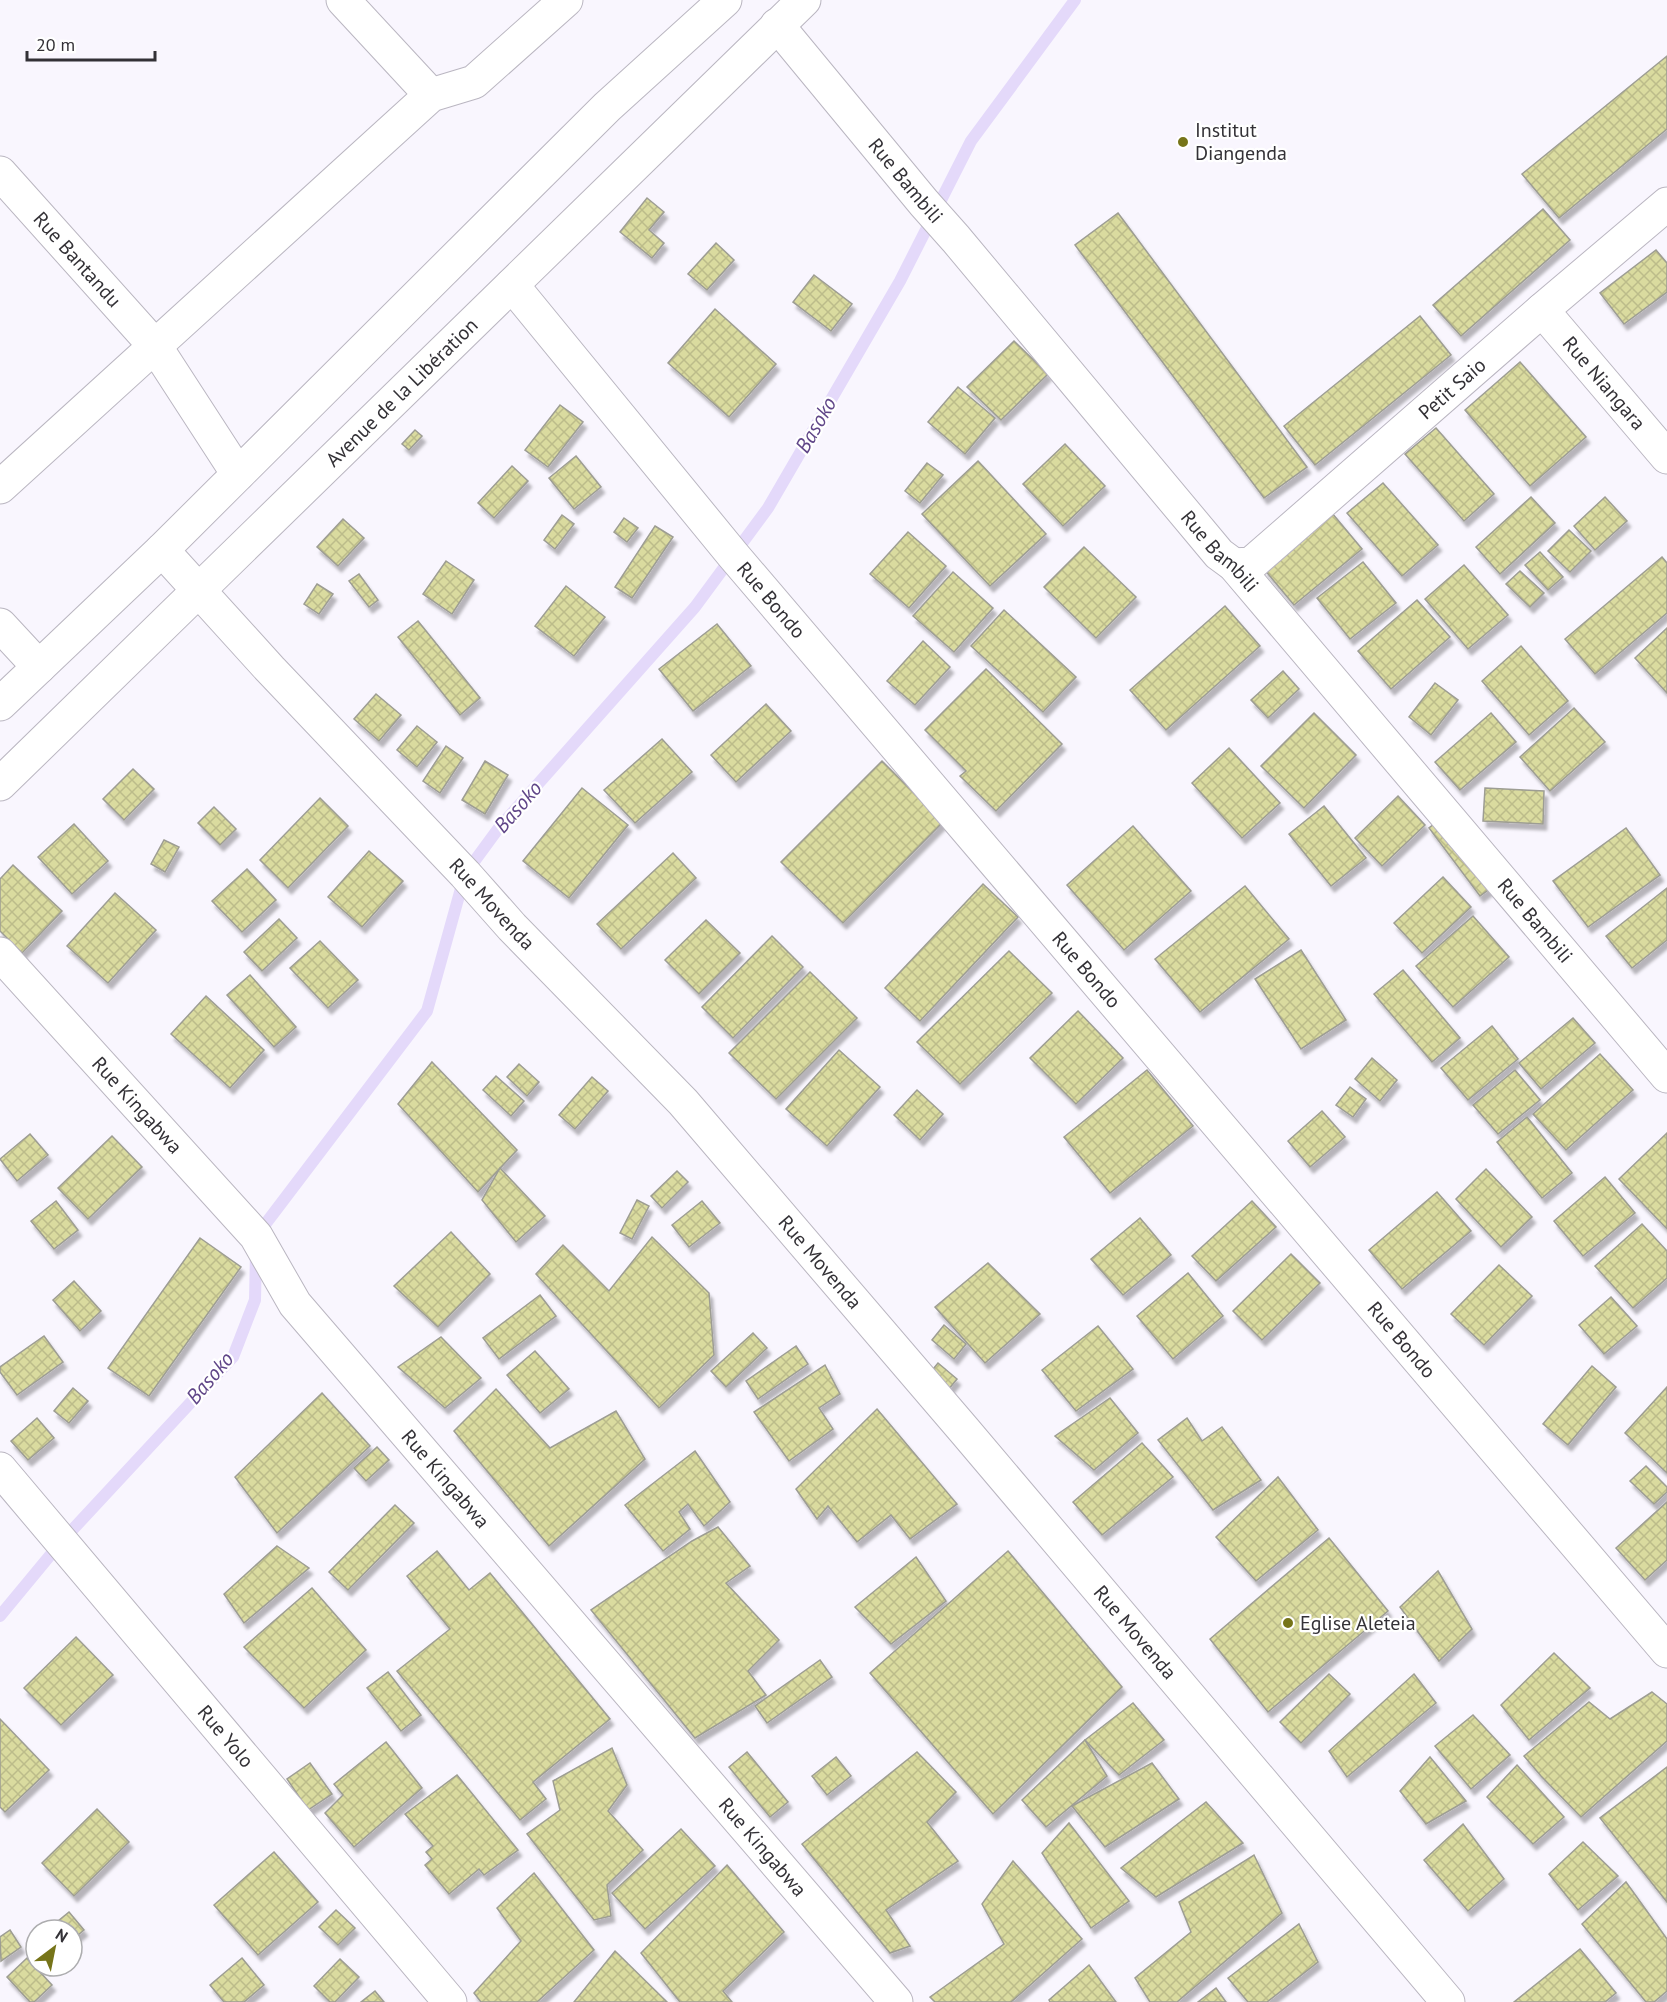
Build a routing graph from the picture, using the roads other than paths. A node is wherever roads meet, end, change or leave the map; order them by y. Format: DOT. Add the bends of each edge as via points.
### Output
graph roads {
  1 [pos="343,0"];
  2 [pos="566,0"];
  3 [pos="725,0"];
  4 [pos="804,0"];
  5 [pos="777,25"];
  6 [pos="431,95"];
  7 [pos="0,173"];
  8 [pos="1667,204"];
  9 [pos="512,285"];
  10 [pos="1542,310"];
  11 [pos="155,346"];
  12 [pos="1667,457"];
  13 [pos="238,474"];
  14 [pos="0,487"];
  15 [pos="162,550"];
  16 [pos="1234,565"];
  17 [pos="199,590"];
  18 [pos="0,625"];
  19 [pos="39,667"];
  20 [pos="0,704"];
  21 [pos="0,784"];
  22 [pos="0,954"];
  23 [pos="1667,1076"];
  24 [pos="0,1469"];
  25 [pos="1667,1651"];
  26 [pos="450,2002"];
  27 [pos="896,2002"];
  28 [pos="1448,2002"];
  1 -- 6 [label="main road"];
  2 -- 6 [label="main road" via="474,82"];
  3 -- 13 [label="main road" via="607,107"];
  4 -- 5 [label="main road, Avenue de la Libération"];
  5 -- 9 [label="main road, Avenue de la Libération"];
  5 -- 16 [label="main road, Rue Bambili" via="1219,554"];
  6 -- 11 [label="main road"];
  7 -- 11 [label="main road, Rue Bantandu"];
  8 -- 10 [label="main road, Petit Saio"];
  9 -- 17 [label="main road, Avenue de la Libération"];
  9 -- 25 [label="main road, Rue Bondo" via="703,520"];
  10 -- 12 [label="main road, Rue Niangara"];
  10 -- 16 [label="main road, Petit Saio" via="1251,564"];
  11 -- 13 [label="main road, Rue Bantandu"];
  11 -- 14 [label="main road"];
  13 -- 15 [label="main road"];
  15 -- 17 [label="main road, Rue Movenda"];
  15 -- 19 [label="main road"];
  16 -- 23 [label="main road, Rue Bambili"];
  17 -- 21 [label="main road, Avenue de la Libération"];
  17 -- 28 [label="main road, Rue Movenda" via="512,927 683,1102"];
  18 -- 19 [label="main road"];
  19 -- 20 [label="main road"];
  22 -- 27 [label="main road, Rue Kingabwa" via="256,1236 295,1304"];
  24 -- 26 [label="main road, Rue Yolo"];
}
